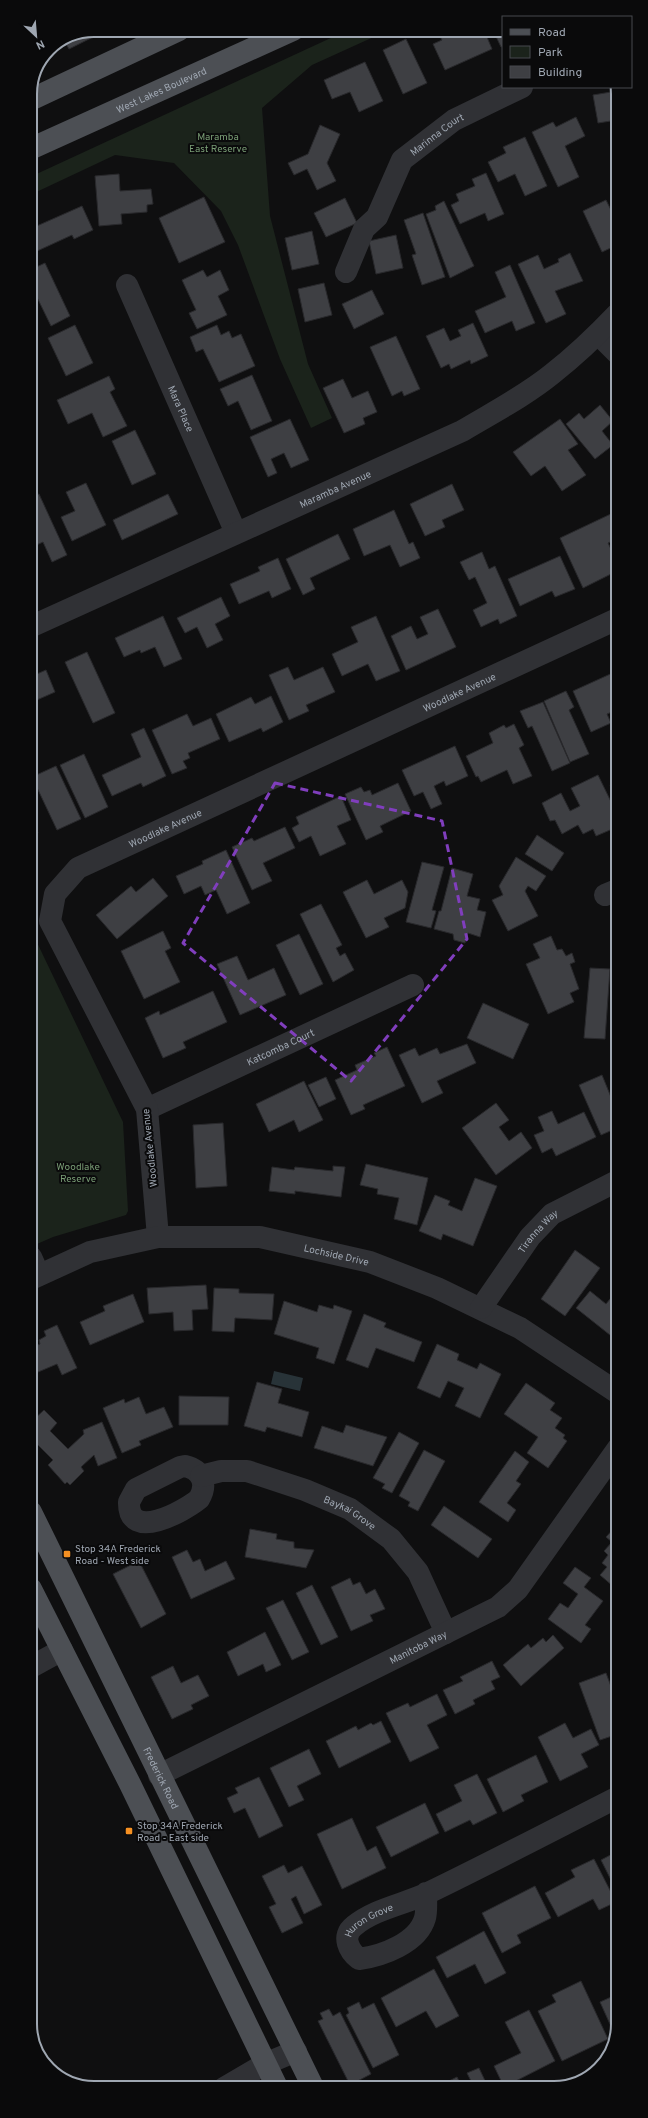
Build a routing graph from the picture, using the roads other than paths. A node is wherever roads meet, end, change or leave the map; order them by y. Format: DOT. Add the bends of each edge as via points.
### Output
graph roads {
  1 [pos="164,37"];
  2 [pos="277,37"];
  3 [pos="520,88"];
  4 [pos="37,97"];
  5 [pos="37,146"];
  6 [pos="346,272"];
  7 [pos="127,285"];
  8 [pos="611,320"];
  9 [pos="598,334"];
  10 [pos="611,347"];
  11 [pos="236,533"];
  12 [pos="611,622"];
  13 [pos="37,624"];
  14 [pos="413,985"];
  15 [pos="147,1109"];
  16 [pos="611,1184"];
  17 [pos="158,1237"];
  18 [pos="37,1269"];
  19 [pos="481,1308"];
  20 [pos="611,1388"];
  21 [pos="611,1458"];
  22 [pos="201,1476"];
  23 [pos="37,1524"];
  24 [pos="37,1600"];
  25 [pos="446,1633"];
  26 [pos="62,1650"];
  27 [pos="37,1664"];
  28 [pos="159,1775"];
  29 [pos="611,1801"];
  30 [pos="426,1894"];
  31 [pos="296,2052"];
  32 [pos="265,2064"];
  33 [pos="236,2081"];
  34 [pos="274,2081"];
  35 [pos="310,2081"];
  1 -- 4 [label="main road"];
  2 -- 5 [label="main road, West Lakes Boulevard"];
  3 -- 6 [label="street, Marinna Court" via="454,120 402,160 377,217 364,229"];
  7 -- 11 [label="street, Mara Place"];
  8 -- 9 [label="street, Maramba Avenue"];
  9 -- 10 [label="street"];
  9 -- 11 [label="street, Maramba Avenue" via="552,375 462,431"];
  11 -- 13 [label="street, Maramba Avenue"];
  12 -- 15 [label="street, Woodlake Avenue" via="78,868 55,894 50,921"];
  14 -- 15 [label="street, Katcomba Court"];
  15 -- 17 [label="street, Woodlake Avenue"];
  16 -- 19 [label="street, Tiranna Way" via="552,1214 530,1237"];
  17 -- 18 [label="street, Lochside Drive" via="90,1252"];
  17 -- 19 [label="street, Lochside Drive" via="260,1237 370,1262"];
  19 -- 20 [label="street, Lochside Drive" via="520,1328"];
  21 -- 25 [label="street, Manitoba Way" via="518,1588 498,1607"];
  22 -- 25 [label="street, Baykai Grove" via="221,1470 247,1471 305,1490 350,1509 391,1539 418,1572"];
  23 -- 28 [label="main road, Frederick Road"];
  24 -- 26 [label="main road"];
  25 -- 28 [label="street, Manitoba Way"];
  26 -- 27 [label="street"];
  26 -- 32 [label="main road" via="130,1784"];
  28 -- 31 [label="main road, Frederick Road"];
  29 -- 30 [label="street"];
  31 -- 32 [label="street"];
  31 -- 35 [label="main road, Frederick Road"];
  32 -- 33 [label="street"];
  32 -- 34 [label="main road"];
}
